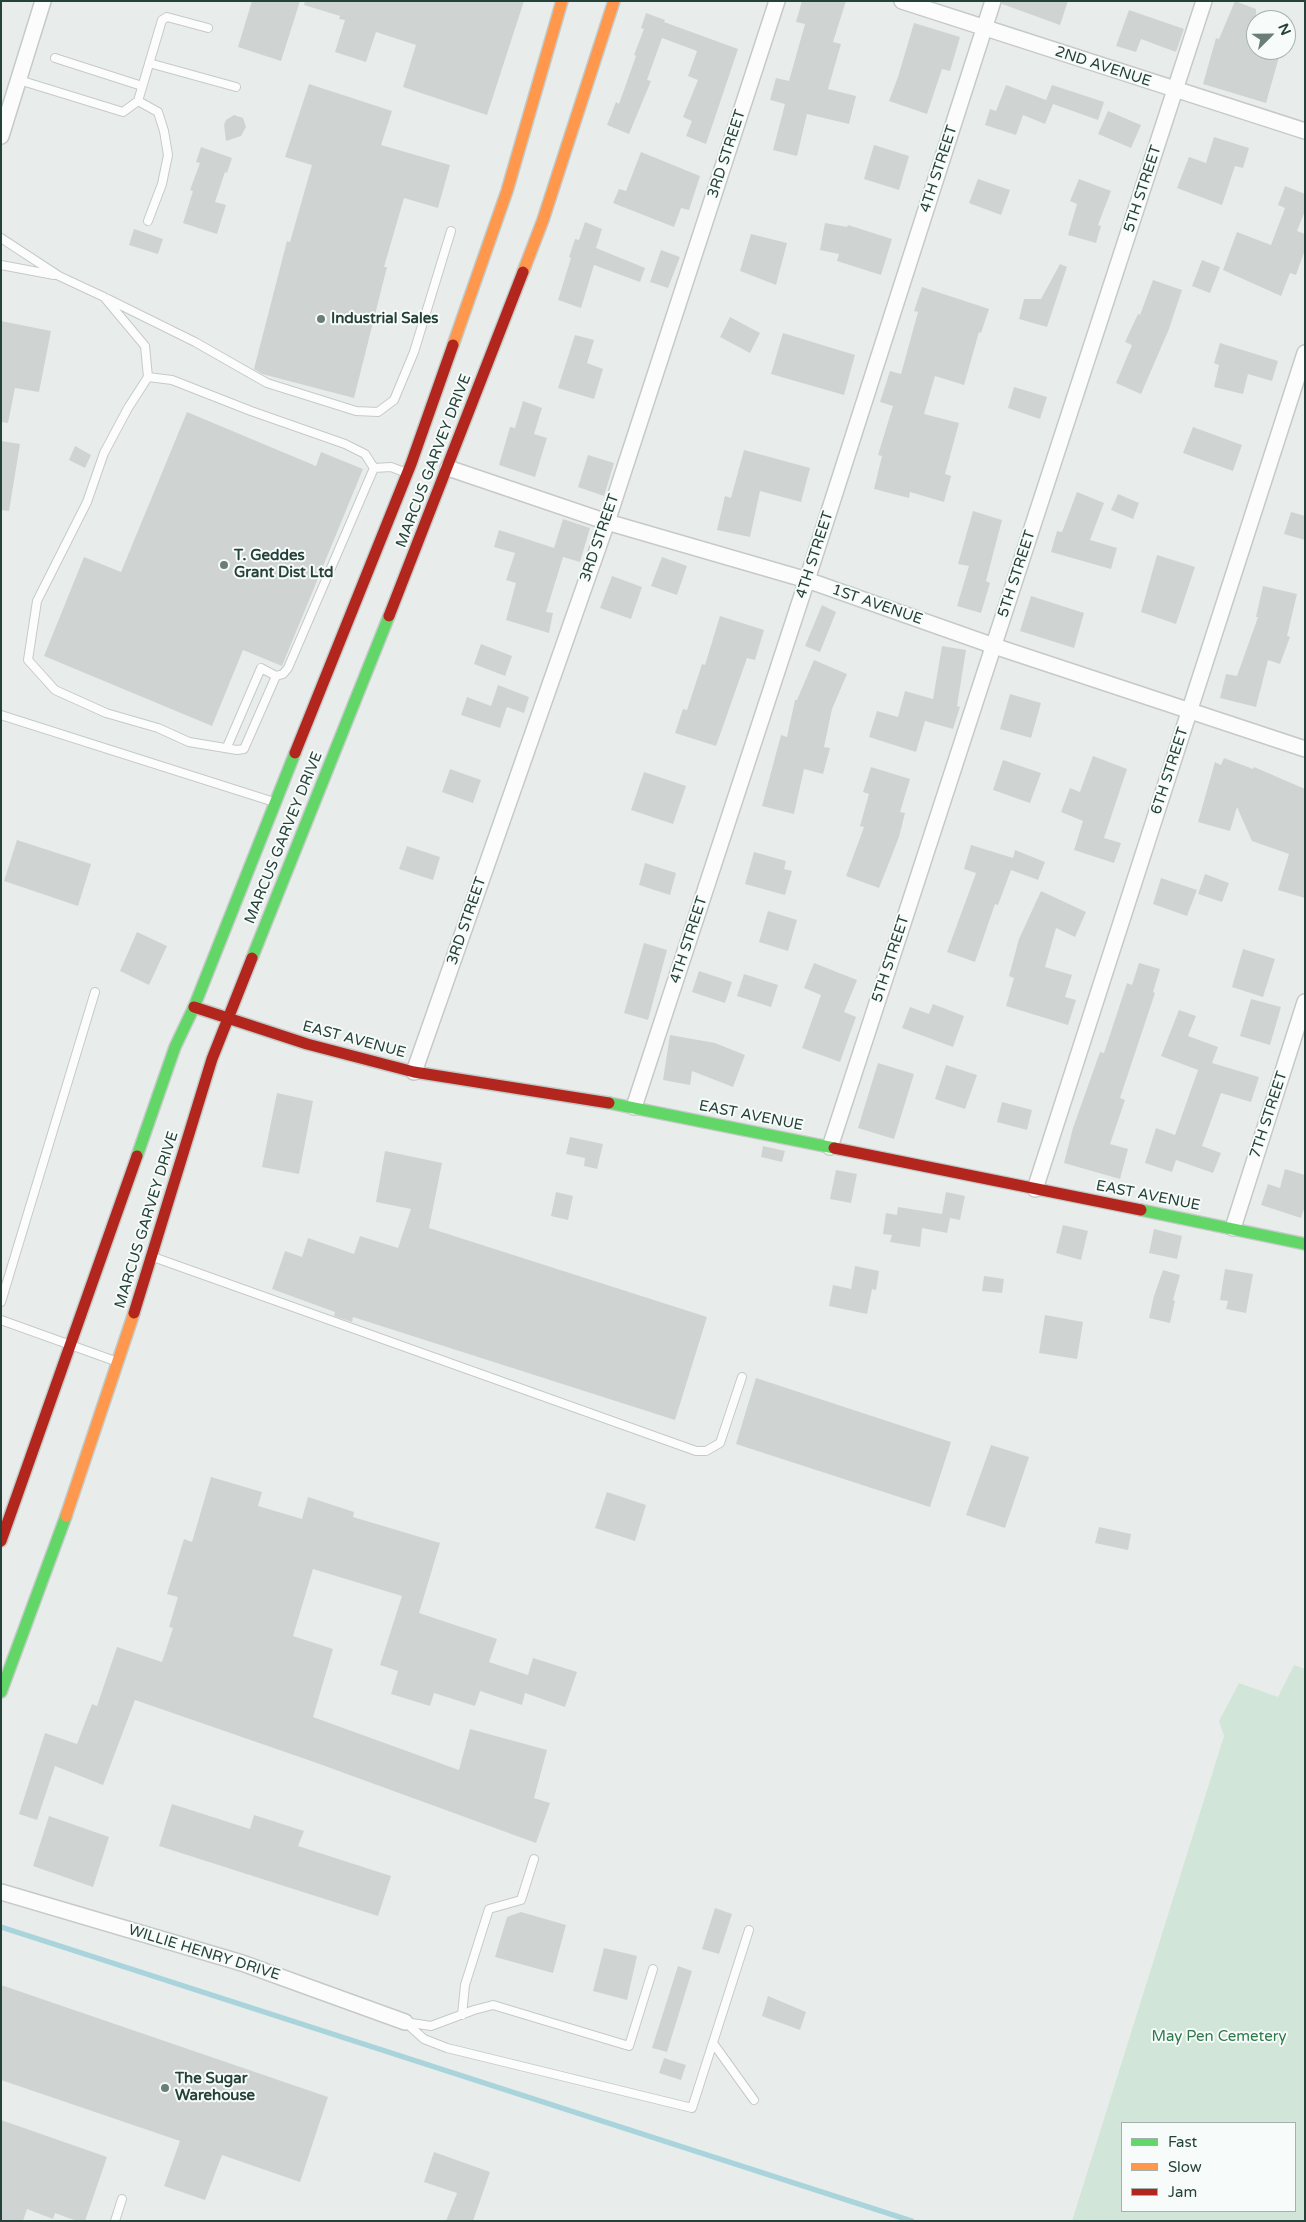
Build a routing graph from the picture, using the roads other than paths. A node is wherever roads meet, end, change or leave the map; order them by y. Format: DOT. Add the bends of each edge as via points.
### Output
graph roads {
  1 [pos="43,1"];
  2 [pos="562,1"];
  3 [pos="614,1"];
  4 [pos="777,1"];
  5 [pos="902,1"];
  6 [pos="993,1"];
  7 [pos="1204,1"];
  8 [pos="208,28"];
  9 [pos="984,28"];
  10 [pos="589,38"];
  11 [pos="55,58"];
  12 [pos="149,63"];
  13 [pos="19,80"];
  14 [pos="142,86"];
  15 [pos="236,87"];
  16 [pos="1176,91"];
  17 [pos="138,102"];
  18 [pos="1305,131"];
  19 [pos="1,136"];
  20 [pos="148,221"];
  21 [pos="450,231"];
  22 [pos="1,238"];
  23 [pos="535,240"];
  24 [pos="1,265"];
  25 [pos="59,276"];
  26 [pos="104,298"];
  27 [pos="1305,353"];
  28 [pos="148,377"];
  29 [pos="374,468"];
  30 [pos="448,468"];
  31 [pos="407,473"];
  32 [pos="607,522"];
  33 [pos="807,580"];
  34 [pos="994,646"];
  35 [pos="276,676"];
  36 [pos="1189,712"];
  37 [pos="1,715"];
  38 [pos="227,747"];
  39 [pos="1305,749"];
  40 [pos="275,802"];
  41 [pos="95,992"];
  42 [pos="1305,1002"];
  43 [pos="194,1007"];
  44 [pos="230,1018"];
  45 [pos="414,1072"];
  46 [pos="634,1107"];
  47 [pos="830,1147"];
  48 [pos="1035,1189"];
  49 [pos="1233,1228"];
  50 [pos="1305,1244"];
  51 [pos="152,1257"];
  52 [pos="1,1302"];
  53 [pos="1,1320"];
  54 [pos="72,1344"];
  55 [pos="119,1363"];
  56 [pos="742,1377"];
  57 [pos="1,1541"];
  58 [pos="1,1692"];
  59 [pos="534,1859"];
  60 [pos="1,1892"];
  61 [pos="749,1930"];
  62 [pos="652,1969"];
  63 [pos="462,2015"];
  64 [pos="405,2022"];
  65 [pos="713,2043"];
  66 [pos="754,2100"];
  67 [pos="122,2199"];
  68 [pos="115,2221"];
  1 -- 13 [label="street"];
  2 -- 31 [label="main road, MARCUS GARVEY DRIVE" via="506,191"];
  3 -- 23 [label="main road, MARCUS GARVEY DRIVE"];
  4 -- 32 [label="street, 3RD STREET"];
  5 -- 9 [label="street, 2ND AVENUE"];
  6 -- 9 [label="street, 4TH STREET"];
  7 -- 16 [label="street, 5TH STREET"];
  8 -- 12 [label="lane" via="167,17 162,20"];
  9 -- 16 [label="street, 2ND AVENUE"];
  9 -- 33 [label="street, 4TH STREET"];
  10 -- 23 [label="main road"];
  11 -- 14 [label="lane"];
  12 -- 14 [label="lane"];
  12 -- 15 [label="lane"];
  13 -- 17 [label="lane" via="123,112"];
  13 -- 19 [label="street"];
  14 -- 17 [label="lane"];
  16 -- 18 [label="street, 2ND AVENUE"];
  16 -- 34 [label="street, 5TH STREET"];
  17 -- 20 [label="lane" via="158,112 168,155 162,184"];
  21 -- 26 [label="lane" via="414,352 394,400 378,412 356,411 267,383 196,342"];
  22 -- 25 [label="lane"];
  23 -- 30 [label="main road, MARCUS GARVEY DRIVE"];
  24 -- 25 [label="lane"];
  25 -- 26 [label="lane"];
  26 -- 28 [label="lane" via="145,346"];
  27 -- 36 [label="street, 6TH STREET"];
  28 -- 29 [label="lane" via="172,380 345,444 365,454"];
  28 -- 38 [label="lane" via="104,453 86,502 37,601 28,660 55,690 106,713 158,728 189,742"];
  29 -- 31 [label="lane" via="391,468"];
  29 -- 35 [label="lane" via="288,668"];
  30 -- 32 [label="street, 1ST AVENUE"];
  30 -- 44 [label="main road, MARCUS GARVEY DRIVE"];
  31 -- 40 [label="main road, MARCUS GARVEY DRIVE"];
  32 -- 33 [label="street, 1ST AVENUE"];
  32 -- 45 [label="street, 3RD STREET"];
  33 -- 34 [label="street, 1ST AVENUE"];
  33 -- 46 [label="street, 4TH STREET"];
  34 -- 36 [label="street, 1ST AVENUE"];
  34 -- 47 [label="street, 5TH STREET"];
  35 -- 38 [label="lane" via="244,749"];
  35 -- 38 [label="lane" via="261,668"];
  36 -- 39 [label="street, 1ST AVENUE"];
  36 -- 48 [label="street, 6TH STREET"];
  37 -- 40 [label="lane"];
  40 -- 43 [label="main road, MARCUS GARVEY DRIVE"];
  41 -- 52 [label="lane"];
  42 -- 49 [label="street, 7TH STREET"];
  43 -- 44 [label="main road, EAST AVENUE"];
  43 -- 54 [label="main road, MARCUS GARVEY DRIVE" via="176,1047"];
  44 -- 45 [label="main road, EAST AVENUE" via="307,1044"];
  44 -- 51 [label="main road, MARCUS GARVEY DRIVE" via="212,1059"];
  45 -- 46 [label="main road, EAST AVENUE"];
  46 -- 47 [label="main road, EAST AVENUE"];
  47 -- 48 [label="main road, EAST AVENUE"];
  48 -- 49 [label="main road, EAST AVENUE"];
  49 -- 50 [label="main road, EAST AVENUE"];
  51 -- 55 [label="main road, MARCUS GARVEY DRIVE"];
  51 -- 56 [label="lane" via="696,1451 706,1451 720,1443"];
  53 -- 54 [label="lane"];
  54 -- 55 [label="lane"];
  54 -- 57 [label="main road, MARCUS GARVEY DRIVE"];
  55 -- 58 [label="main road, MARCUS GARVEY DRIVE"];
  59 -- 63 [label="lane" via="521,1900 489,1909 465,1985"];
  60 -- 64 [label="street, WILLIE HENRY DRIVE" via="242,1963"];
  61 -- 65 [label="lane"];
  62 -- 63 [label="lane" via="629,2046 493,2005"];
  63 -- 64 [label="lane" via="431,2026"];
  64 -- 65 [label="lane" via="424,2039 447,2048 692,2108"];
  65 -- 66 [label="lane"];
  67 -- 68 [label="lane"];
}
